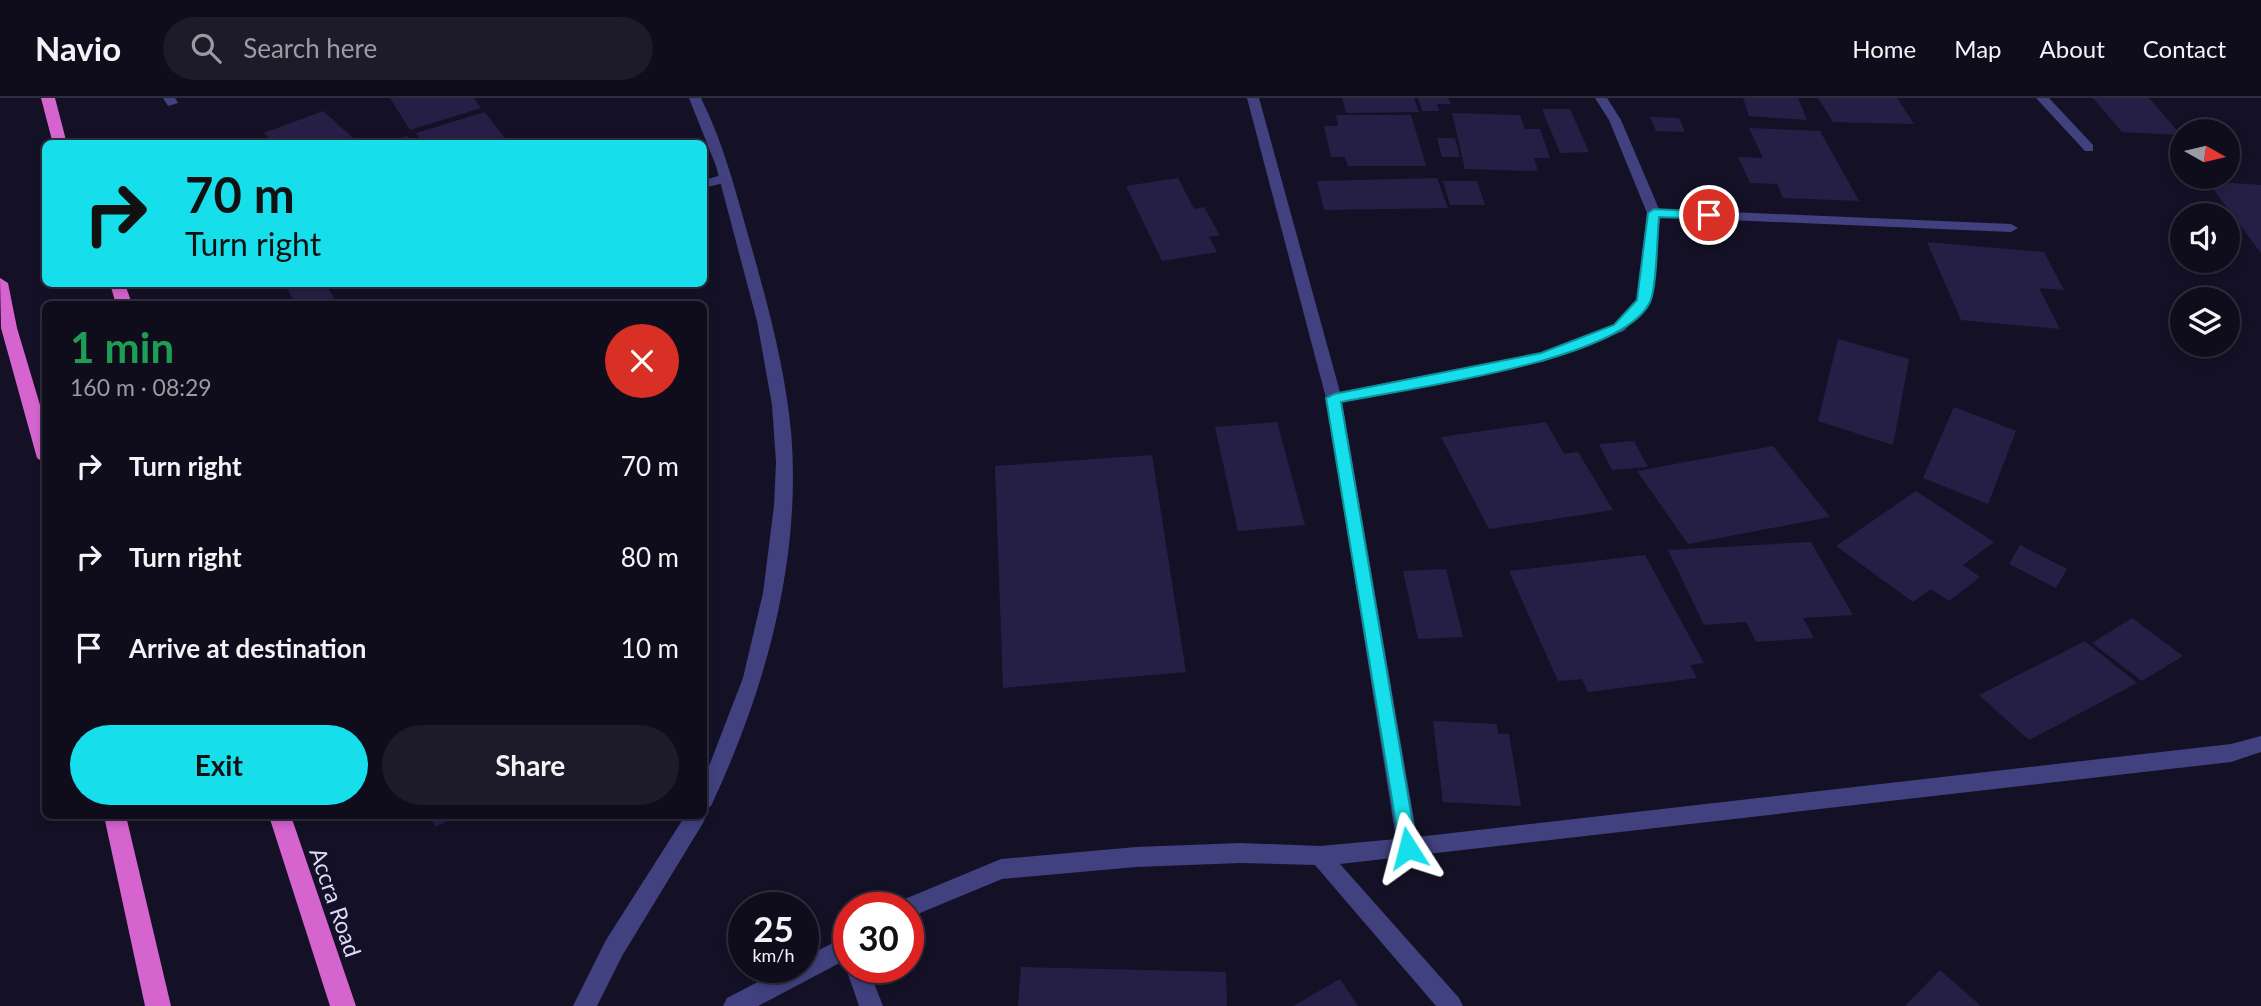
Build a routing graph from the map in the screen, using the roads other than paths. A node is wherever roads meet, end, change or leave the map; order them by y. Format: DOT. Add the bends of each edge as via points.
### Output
graph roads {
  1 [pos="48,98"];
  2 [pos="695,98"];
  3 [pos="1253,98"];
  4 [pos="1601,98"];
  5 [pos="2042,98"];
  6 [pos="59,140"];
  7 [pos="2089,148"];
  8 [pos="726,178"];
  9 [pos="707,183"];
  10 [pos="1654,213"];
  11 [pos="2011,228"];
  12 [pos="0,283"];
  13 [pos="1334,398"];
  14 [pos="42,444"];
  15 [pos="2261,744"];
  16 [pos="707,794"];
  17 [pos="116,819"];
  18 [pos="281,819"];
  19 [pos="694,819"];
  20 [pos="1408,848"];
  21 [pos="1320,856"];
  22 [pos="924,901"];
  23 [pos="833,954"];
  24 [pos="863,983"];
  25 [pos="158,1006"];
  26 [pos="343,1006"];
  27 [pos="584,1006"];
  28 [pos="735,1006"];
  29 [pos="871,1006"];
  30 [pos="1451,1006"];
  1 -- 6 [label="highway"];
  2 -- 8 [label="street" via="712,128"];
  3 -- 13 [label="street"];
  4 -- 10 [label="street" via="1615,120"];
  5 -- 7 [label="street"];
  8 -- 9 [label="street"];
  8 -- 16 [label="street" via="773,363 784,461 775,589 749,686"];
  10 -- 11 [label="street"];
  10 -- 13 [label="street" via="1644,301 1619,328 1544,357"];
  12 -- 14 [label="highway"];
  13 -- 20 [label="street"];
  15 -- 20 [label="street" via="2231,753"];
  17 -- 25 [label="highway"];
  18 -- 26 [label="highway, Accra Road"];
  19 -- 27 [label="street" via="614,948"];
  20 -- 21 [label="street"];
  21 -- 22 [label="street" via="1136,857 1001,869"];
  21 -- 30 [label="street"];
  23 -- 28 [label="street"];
  24 -- 29 [label="street"];
}
